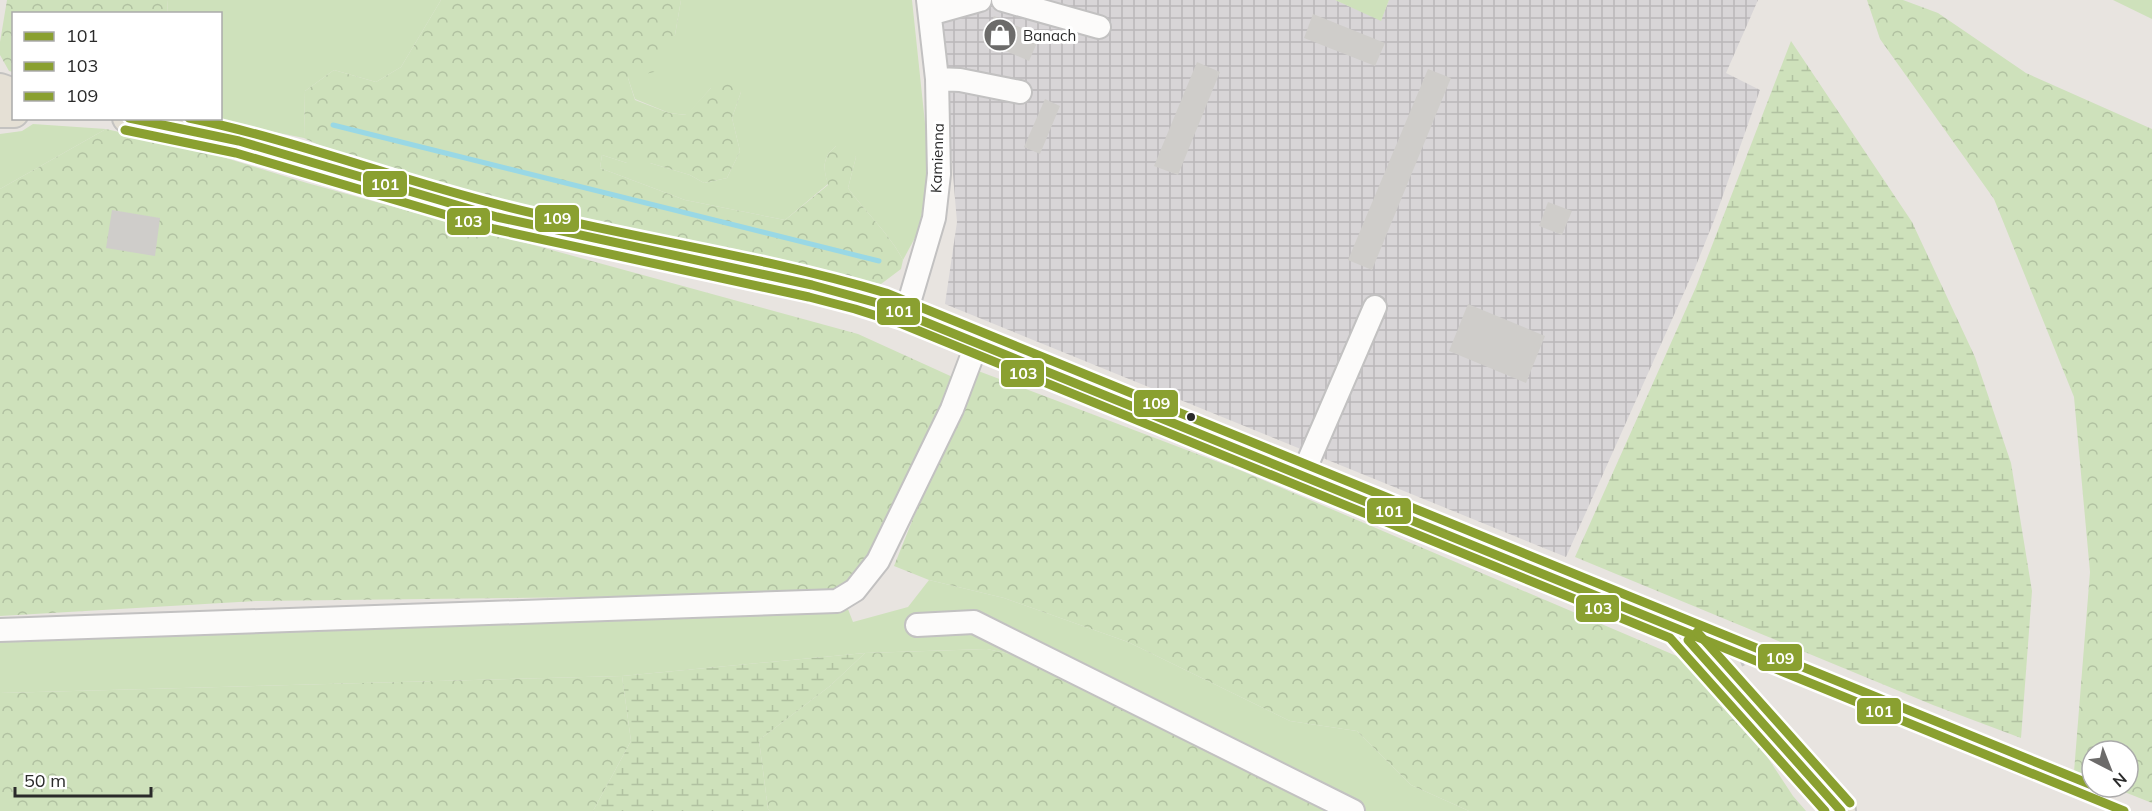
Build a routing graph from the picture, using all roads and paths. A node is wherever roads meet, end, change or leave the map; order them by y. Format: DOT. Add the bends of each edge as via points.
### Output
graph roads {
  1 [pos="980,0"];
  2 [pos="1003,0"];
  3 [pos="929,7"];
  4 [pos="1100,27"];
  5 [pos="937,79"];
  6 [pos="1020,92"];
  7 [pos="138,120"];
  8 [pos="1375,307"];
  9 [pos="906,313"];
  10 [pos="977,343"];
  11 [pos="1302,476"];
  12 [pos="916,625"];
  13 [pos="0,630"];
  14 [pos="1353,811"];
  15 [pos="1841,811"];
  1 -- 3 [label="street"];
  2 -- 4 [label="street"];
  3 -- 5 [label="street, Kamienna"];
  5 -- 6 [label="street"];
  5 -- 9 [label="street, Kamienna" via="939,174 934,218"];
  7 -- 9 [label="main road" via="249,144 497,217 812,285"];
  8 -- 11 [label="street"];
  9 -- 10 [label="main road"];
  10 -- 11 [label="main road"];
  10 -- 13 [label="street" via="952,409 878,561 855,590 837,601"];
  11 -- 15 [label="main road" via="1677,628"];
  12 -- 14 [label="street" via="974,622"];
}
